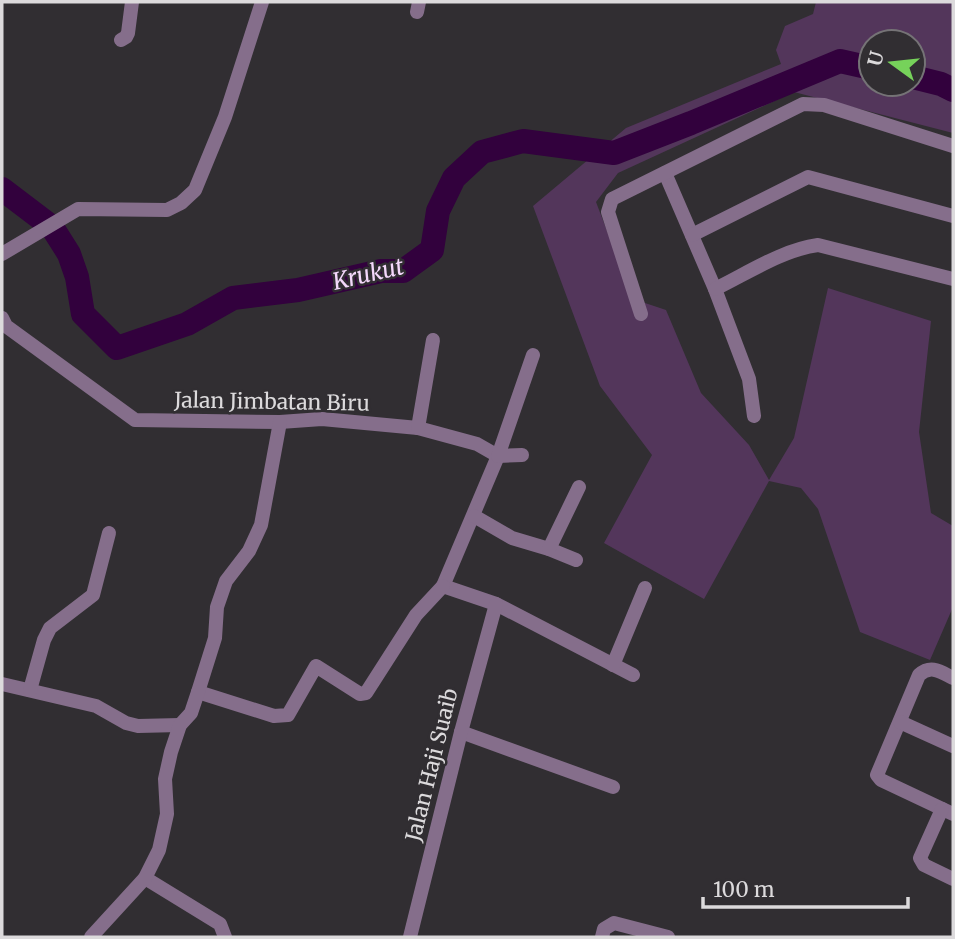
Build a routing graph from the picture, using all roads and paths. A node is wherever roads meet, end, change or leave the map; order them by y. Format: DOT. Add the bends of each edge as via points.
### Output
graph roads {
  1 [pos="132,2"];
  2 [pos="261,2"];
  3 [pos="121,40"];
  4 [pos="953,146"];
  5 [pos="666,173"];
  6 [pos="953,216"];
  7 [pos="692,235"];
  8 [pos="2,254"];
  9 [pos="953,279"];
  10 [pos="715,289"];
  11 [pos="641,314"];
  12 [pos="2,318"];
  13 [pos="433,340"];
  14 [pos="533,355"];
  15 [pos="754,416"];
  16 [pos="280,422"];
  17 [pos="418,428"];
  18 [pos="522,455"];
  19 [pos="498,456"];
  20 [pos="579,487"];
  21 [pos="474,516"];
  22 [pos="109,533"];
  23 [pos="549,549"];
  24 [pos="576,561"];
  25 [pos="443,586"];
  26 [pos="645,588"];
  27 [pos="496,604"];
  28 [pos="613,665"];
  29 [pos="633,675"];
  30 [pos="953,678"];
  31 [pos="2,684"];
  32 [pos="30,690"];
  33 [pos="198,692"];
  34 [pos="900,722"];
  35 [pos="180,725"];
  36 [pos="461,732"];
  37 [pos="953,746"];
  38 [pos="613,786"];
  39 [pos="948,811"];
  40 [pos="145,878"];
  41 [pos="953,879"];
  42 [pos="91,937"];
  43 [pos="225,937"];
  44 [pos="410,937"];
  45 [pos="602,937"];
  46 [pos="668,937"];
  1 -- 3 [label="street" via="128,33"];
  2 -- 8 [label="street" via="225,117 195,190 167,210 78,209"];
  4 -- 5 [label="street" via="824,105 803,104"];
  5 -- 7 [label="street"];
  5 -- 11 [label="street" via="612,199 608,207"];
  6 -- 7 [label="street" via="808,177"];
  7 -- 10 [label="street"];
  9 -- 10 [label="street" via="818,245 786,254"];
  10 -- 15 [label="street" via="749,379"];
  12 -- 16 [label="street, Jalan Jimbatan Biru" via="6,326 135,421"];
  13 -- 17 [label="street"];
  14 -- 19 [label="street"];
  16 -- 17 [label="street, Jalan Jimbatan Biru" via="322,419"];
  16 -- 33 [label="street" via="261,525 226,582"];
  17 -- 19 [label="street, Jalan Jimbatan Biru" via="477,444"];
  18 -- 19 [label="street"];
  19 -- 21 [label="street"];
  20 -- 23 [label="street"];
  21 -- 23 [label="street" via="512,538"];
  21 -- 25 [label="street"];
  22 -- 32 [label="street" via="93,595 50,628"];
  23 -- 24 [label="street"];
  25 -- 27 [label="street"];
  25 -- 33 [label="street" via="416,615 366,694 316,666 288,715 274,716"];
  26 -- 28 [label="street"];
  27 -- 28 [label="street"];
  27 -- 36 [label="street, Jalan Haji Suaib"];
  28 -- 29 [label="street"];
  30 -- 34 [label="street" via="932,668 923,671"];
  31 -- 32 [label="street"];
  32 -- 35 [label="street" via="96,706 138,726"];
  33 -- 35 [label="street" via="191,713"];
  34 -- 37 [label="street"];
  34 -- 39 [label="street" via="878,778"];
  35 -- 40 [label="street" via="165,779 167,814 159,850"];
  36 -- 38 [label="street"];
  36 -- 44 [label="street, Jalan Haji Suaib"];
  39 -- 41 [label="street" via="920,859"];
  40 -- 42 [label="street"];
  40 -- 43 [label="street" via="220,924"];
  45 -- 46 [label="street" via="604,929 614,923"];
}
